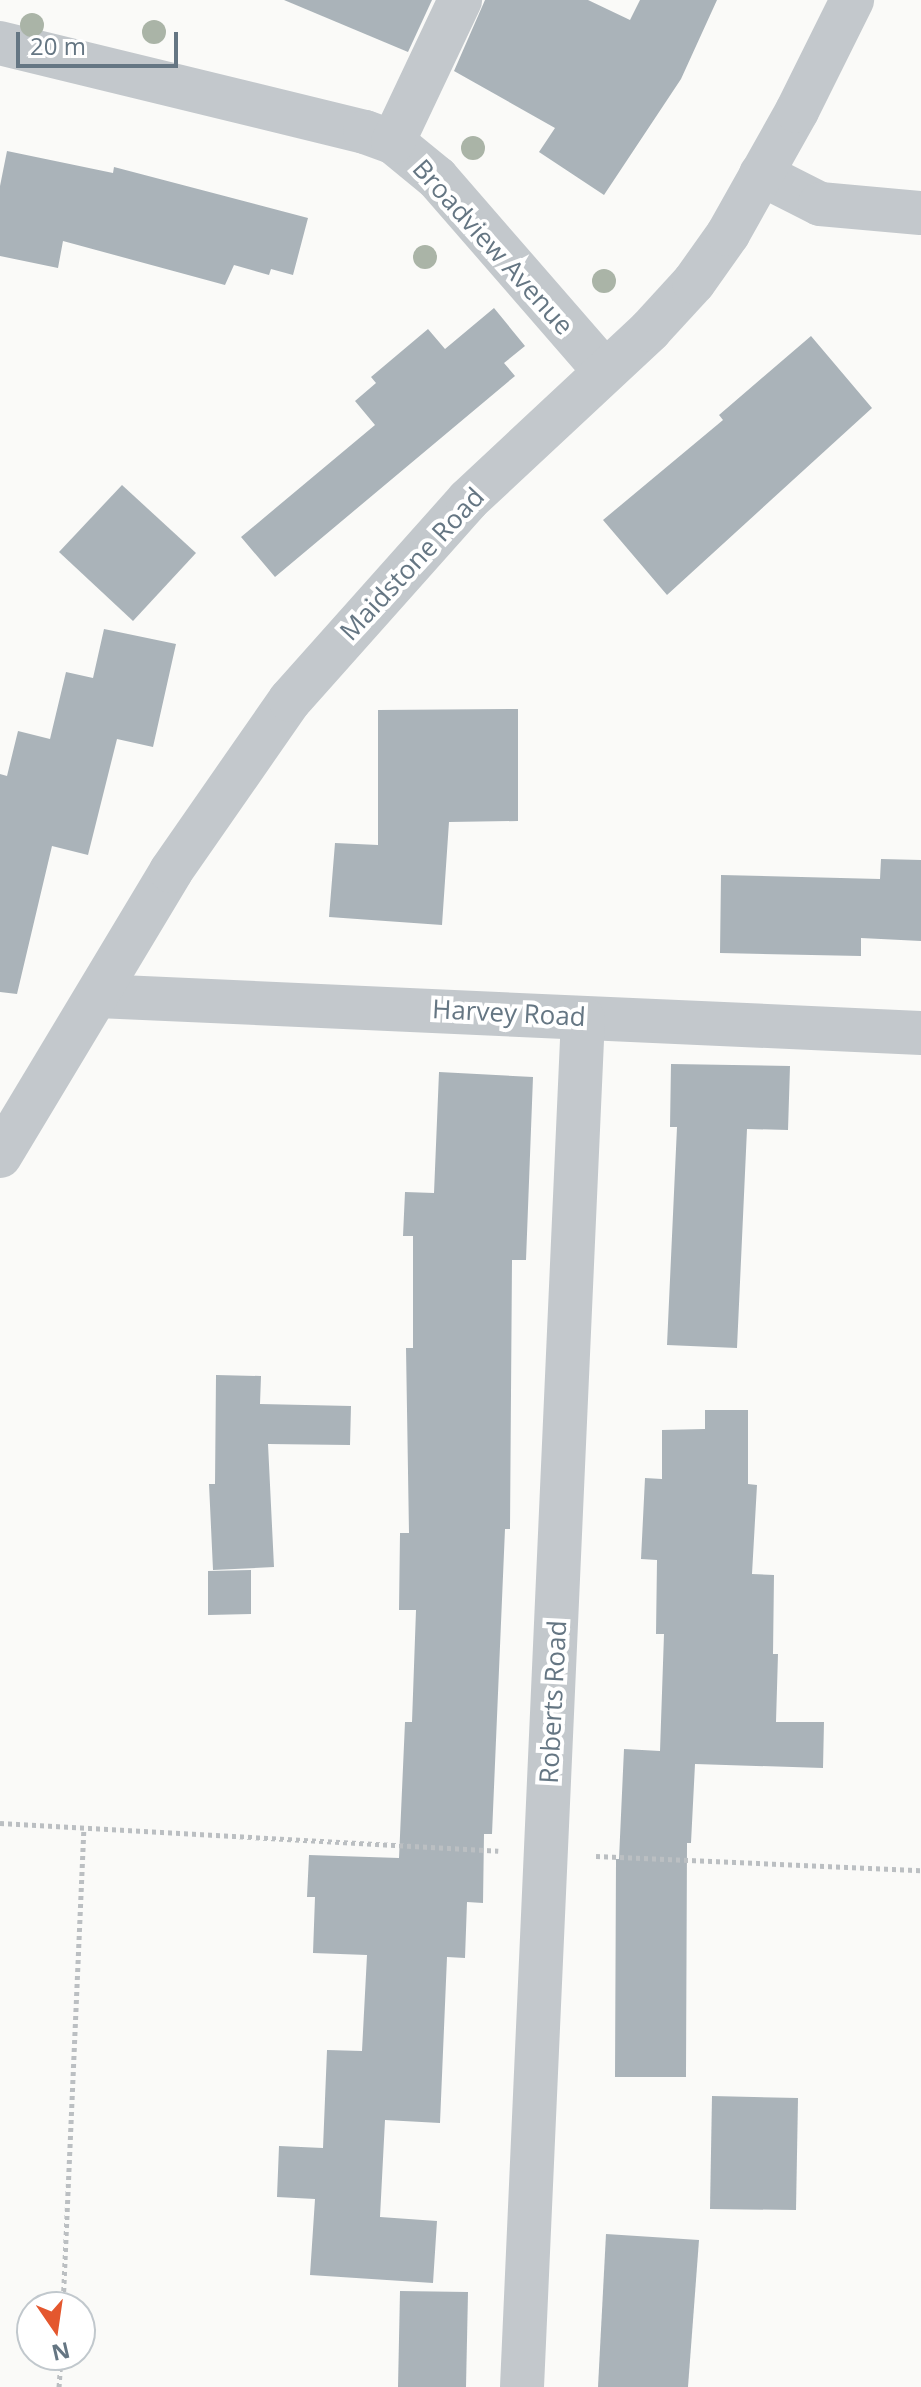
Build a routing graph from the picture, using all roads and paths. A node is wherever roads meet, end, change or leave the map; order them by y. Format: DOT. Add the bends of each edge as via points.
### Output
graph roads {
  1 [pos="460,0"];
  2 [pos="852,0"];
  3 [pos="0,43"];
  4 [pos="393,142"];
  5 [pos="761,174"];
  6 [pos="921,213"];
  7 [pos="604,370"];
  8 [pos="98,996"];
  9 [pos="583,1018"];
  10 [pos="921,1033"];
  11 [pos="10,1116"];
  12 [pos="0,1156"];
  13 [pos="0,1823"];
  14 [pos="84,1828"];
  15 [pos="546,1854"];
  16 [pos="921,1870"];
  17 [pos="64,2291"];
  18 [pos="522,2387"];
  1 -- 4 [label="street"];
  2 -- 5 [label="street, Maidstone Road"];
  3 -- 4 [label="street, Broadview Avenue"];
  4 -- 7 [label="street, Broadview Avenue" via="437,178"];
  5 -- 6 [label="street" via="820,204"];
  5 -- 7 [label="street, Maidstone Road" via="694,282"];
  7 -- 8 [label="street, Maidstone Road" via="468,500 290,700 171,871"];
  8 -- 9 [label="street, Harvey Road"];
  8 -- 11 [label="street, Maidstone Road"];
  9 -- 10 [label="street, Harvey Road"];
  9 -- 15 [label="street, Roberts Road"];
  11 -- 12 [label="street, Maidstone Road"];
  13 -- 14 [label="path"];
  14 -- 15 [label="path"];
  14 -- 17 [label="path"];
  15 -- 16 [label="path"];
  15 -- 18 [label="street, Roberts Road"];
}
